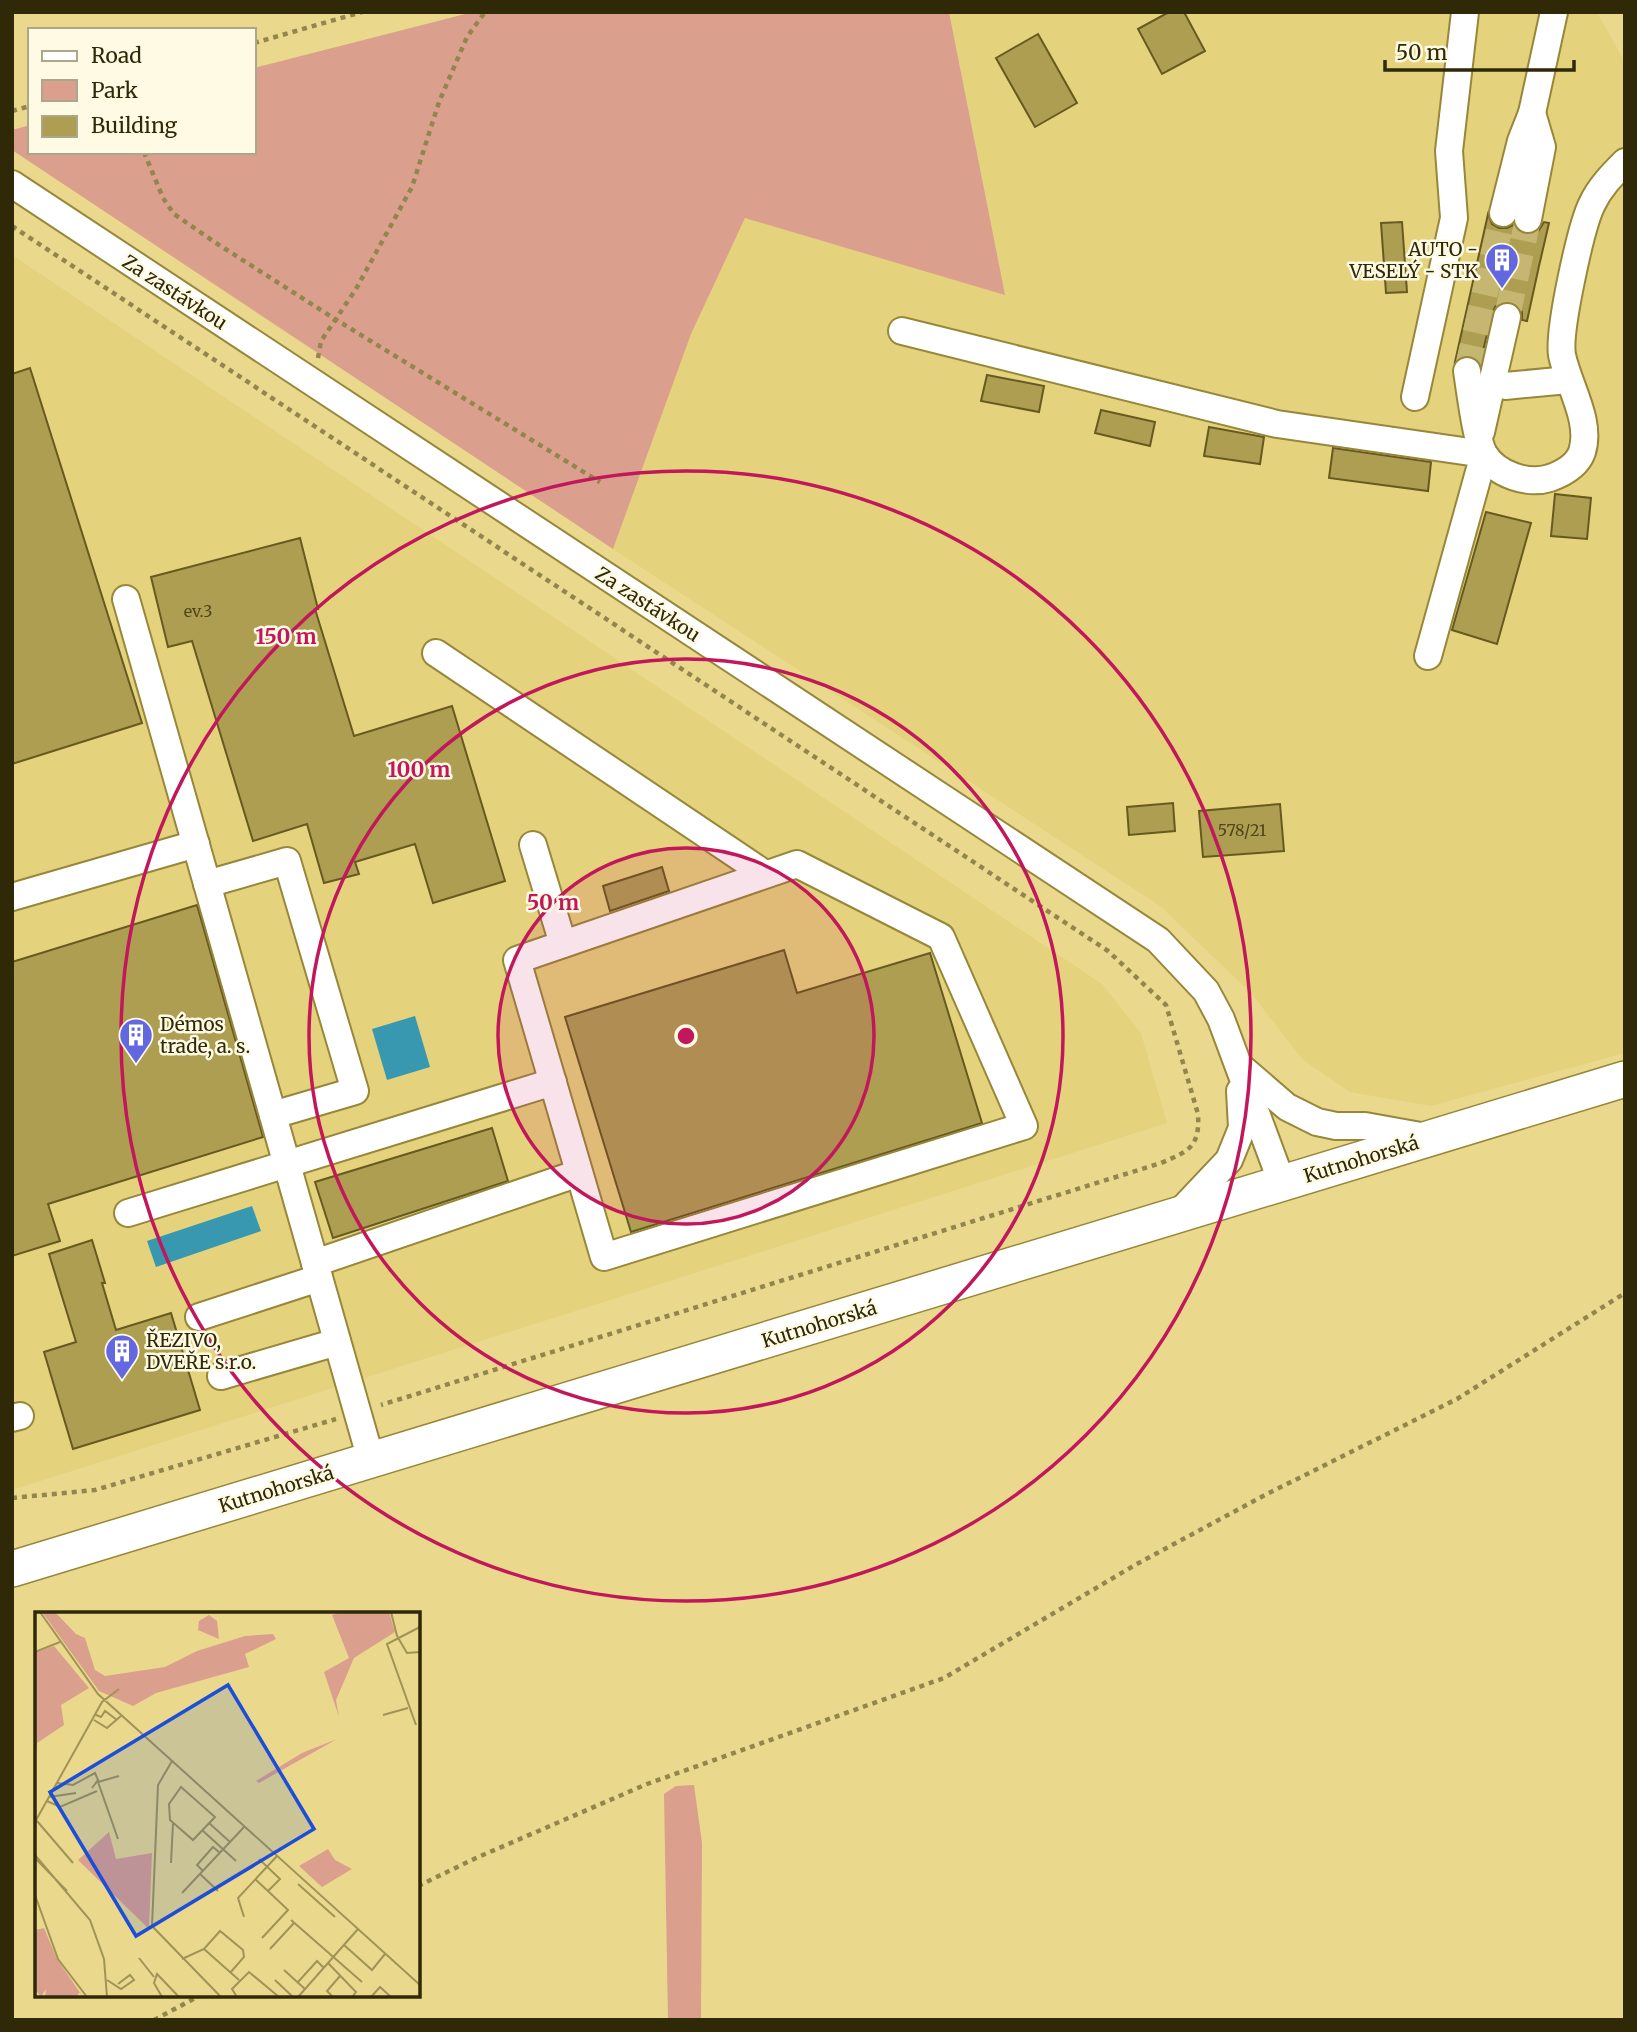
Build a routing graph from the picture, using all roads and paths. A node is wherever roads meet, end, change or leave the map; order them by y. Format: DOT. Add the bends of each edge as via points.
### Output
graph roads {
  1 [pos="362,12"];
  2 [pos="485,12"];
  3 [pos="1465,12"];
  4 [pos="1555,12"];
  5 [pos="256,42"];
  6 [pos="145,154"];
  7 [pos="1625,162"];
  8 [pos="12,184"];
  9 [pos="1516,216"];
  10 [pos="12,226"];
  11 [pos="1507,317"];
  12 [pos="335,319"];
  13 [pos="902,331"];
  14 [pos="1467,371"];
  15 [pos="1568,380"];
  16 [pos="313,383"];
  17 [pos="1505,386"];
  18 [pos="1415,397"];
  19 [pos="1482,445"];
  20 [pos="600,482"];
  21 [pos="126,599"];
  22 [pos="436,653"];
  23 [pos="1428,656"];
  24 [pos="196,844"];
  25 [pos="533,845"];
  26 [pos="765,874"];
  27 [pos="207,884"];
  28 [pos="12,897"];
  29 [pos="563,944"];
  30 [pos="1239,1065"];
  31 [pos="1625,1079"];
  32 [pos="553,1083"];
  33 [pos="273,1115"];
  34 [pos="1430,1138"];
  35 [pos="287,1164"];
  36 [pos="579,1173"];
  37 [pos="1282,1183"];
  38 [pos="128,1213"];
  39 [pos="1176,1215"];
  40 [pos="317,1270"];
  41 [pos="1625,1293"];
  42 [pos="199,1317"];
  43 [pos="337,1342"];
  44 [pos="221,1376"];
  45 [pos="358,1412"];
  46 [pos="371,1460"];
  47 [pos="12,1498"];
  48 [pos="12,1569"];
  49 [pos="420,1885"];
  50 [pos="197,1997"];
  51 [pos="154,2020"];
  1 -- 5 [label="path"];
  2 -- 12 [label="path" via="467,37 439,102 412,187"];
  3 -- 18 [label="street" via="1449,151 1454,218"];
  4 -- 9 [label="street" via="1532,113 1521,141"];
  6 -- 12 [label="path" via="174,214"];
  7 -- 15 [label="street" via="1591,205 1582,233 1563,329 1561,351"];
  8 -- 16 [label="street, Za zastávkou"];
  10 -- 45 [label="path" via="1108,951 1166,1005 1198,1114 1194,1143 1161,1163"];
  11 -- 19 [label="street"];
  12 -- 16 [label="path" via="321,341"];
  12 -- 20 [label="path"];
  13 -- 19 [label="street" via="1277,424"];
  14 -- 19 [label="street"];
  15 -- 17 [label="street"];
  15 -- 19 [label="street" via="1585,436 1582,454 1570,469 1530,481 1496,467"];
  16 -- 30 [label="street, Za zastávkou" via="1158,940 1206,991"];
  19 -- 23 [label="street"];
  21 -- 24 [label="street"];
  22 -- 26 [label="street"];
  24 -- 27 [label="street"];
  24 -- 28 [label="street"];
  25 -- 29 [label="street"];
  26 -- 29 [label="street"];
  26 -- 36 [label="street" via="797,864 941,937 1024,1126 604,1257"];
  27 -- 33 [label="street"];
  27 -- 33 [label="street" via="287,861 355,1091"];
  29 -- 32 [label="street" via="517,960"];
  30 -- 34 [label="street, Za zastávkou" via="1287,1107 1317,1122"];
  30 -- 37 [label="street, Za zastávkou"];
  30 -- 39 [label="street, Za zastávkou" via="1242,1129 1229,1160"];
  31 -- 34 [label="main road, Kutnohorská"];
  32 -- 35 [label="street"];
  32 -- 36 [label="street"];
  33 -- 35 [label="street"];
  34 -- 37 [label="main road, Kutnohorská"];
  35 -- 38 [label="street"];
  35 -- 40 [label="street"];
  36 -- 40 [label="street"];
  37 -- 39 [label="main road, Kutnohorská"];
  39 -- 46 [label="main road, Kutnohorská"];
  40 -- 42 [label="street"];
  40 -- 43 [label="street"];
  41 -- 49 [label="path" via="1457,1399 1147,1559 944,1678 647,1784"];
  43 -- 44 [label="street"];
  43 -- 45 [label="street"];
  45 -- 46 [label="street"];
  45 -- 47 [label="path" via="95,1490"];
  46 -- 48 [label="main road, Kutnohorská"];
  50 -- 51 [label="path"];
}
